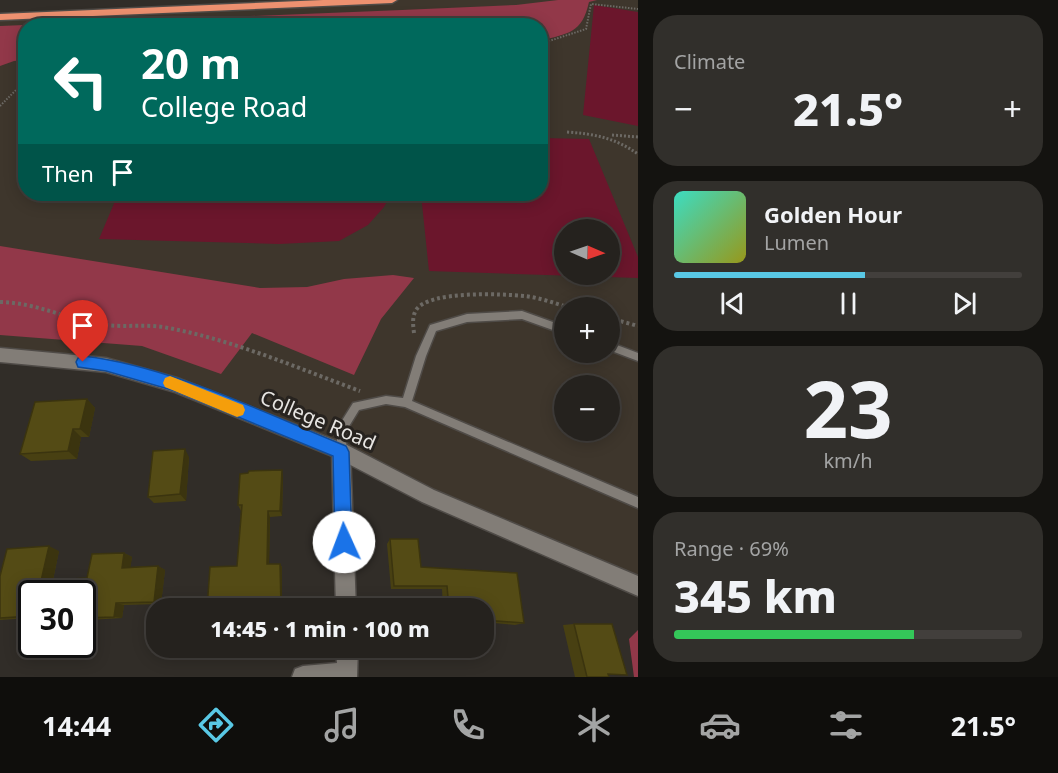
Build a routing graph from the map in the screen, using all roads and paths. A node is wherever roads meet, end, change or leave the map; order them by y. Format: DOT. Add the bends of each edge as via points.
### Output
graph roads {
  1 [pos="392,0"];
  2 [pos="638,9"];
  3 [pos="0,17"];
  4 [pos="548,41"];
  5 [pos="18,88"];
  6 [pos="0,106"];
  7 [pos="567,132"];
  8 [pos="600,135"];
  9 [pos="638,137"];
  10 [pos="638,154"];
  11 [pos="0,302"];
  12 [pos="620,321"];
  13 [pos="554,326"];
  14 [pos="638,327"];
  15 [pos="620,350"];
  16 [pos="0,355"];
  17 [pos="638,357"];
  18 [pos="386,400"];
  19 [pos="406,403"];
  20 [pos="341,452"];
  21 [pos="638,503"];
  22 [pos="638,586"];
  23 [pos="346,598"];
  24 [pos="347,658"];
  25 [pos="303,677"];
  1 -- 3 [label="highway"];
  2 -- 4 [label="path" via="591,4 586,29"];
  5 -- 6 [label="path"];
  7 -- 8 [label="path"];
  8 -- 9 [label="path"];
  8 -- 10 [label="path" via="617,139"];
  11 -- 18 [label="path" via="25,303 99,324 160,327 205,337"];
  12 -- 14 [label="path"];
  13 -- 19 [label="lane" via="522,315 467,318 433,328"];
  15 -- 17 [label="lane"];
  16 -- 20 [label="street, College Road" via="106,365 177,385"];
  18 -- 19 [label="lane"];
  18 -- 20 [label="lane" via="356,406 343,427"];
  19 -- 21 [label="lane"];
  20 -- 22 [label="street, College Road" via="428,496"];
  20 -- 23 [label="street"];
  24 -- 25 [label="street" via="348,673"];
}
